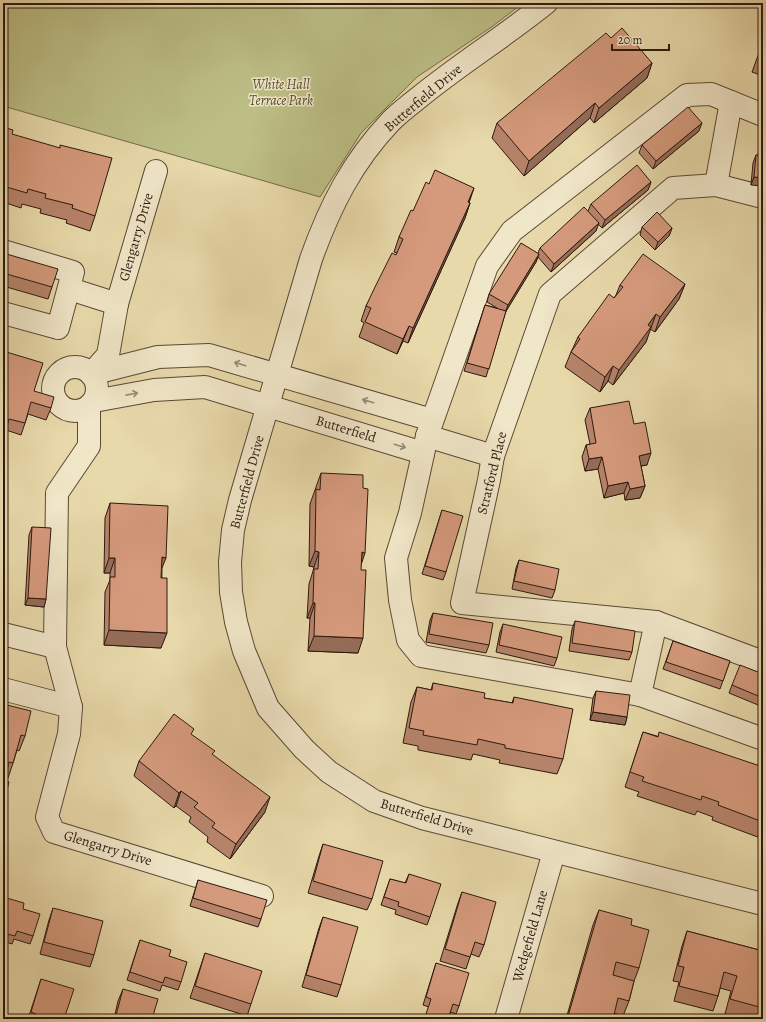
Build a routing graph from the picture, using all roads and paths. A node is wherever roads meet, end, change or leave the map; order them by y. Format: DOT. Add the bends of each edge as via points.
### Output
graph roads {
  1 [pos="546,3"];
  2 [pos="731,102"];
  3 [pos="763,115"];
  4 [pos="156,171"];
  5 [pos="716,185"];
  6 [pos="763,197"];
  7 [pos="3,251"];
  8 [pos="70,289"];
  9 [pos="117,304"];
  10 [pos="3,313"];
  11 [pos="91,374"];
  12 [pos="278,375"];
  13 [pos="92,404"];
  14 [pos="269,406"];
  15 [pos="428,436"];
  16 [pos="493,456"];
  17 [pos="656,622"];
  18 [pos="3,634"];
  19 [pos="56,647"];
  20 [pos="763,662"];
  21 [pos="3,689"];
  22 [pos="640,694"];
  23 [pos="71,707"];
  24 [pos="763,739"];
  25 [pos="554,852"];
  26 [pos="262,896"];
  27 [pos="763,904"];
  28 [pos="506,1019"];
  1 -- 12 [label="street, Butterfield Drive" via="428,90 392,120 357,162 325,220 311,259"];
  2 -- 3 [label="street"];
  2 -- 5 [label="street"];
  2 -- 15 [label="street" via="710,94 687,95 512,231 487,266"];
  4 -- 9 [label="street, Glengarry Drive"];
  5 -- 6 [label="street, Stratford Place"];
  5 -- 16 [label="street, Stratford Place" via="673,188 550,294"];
  7 -- 8 [label="street" via="73,272"];
  8 -- 9 [label="street"];
  8 -- 10 [label="street" via="58,328"];
  9 -- 11 [label="street, Glengarry Drive" via="108,355"];
  12 -- 11 [label="street, one-way" via="208,355 158,357"];
  11 -- 13 [label="street, Glengarry Drive" via="97,387"];
  11 -- 13 [label="street" via="78,367 63,370 57,375 52,389 62,408 76,412"];
  12 -- 14 [label="street, Butterfield Drive"];
  15 -- 12 [label="street, Butterfield, one-way"];
  13 -- 14 [label="street, one-way" via="154,390 206,387"];
  13 -- 19 [label="street, Glengarry Drive" via="89,446 57,493"];
  14 -- 15 [label="street, Butterfield, one-way"];
  14 -- 25 [label="street, Butterfield Drive" via="240,500 233,530 230,562 236,622 244,651 268,708 304,749 329,772 374,801 422,818"];
  15 -- 16 [label="street, Butterfield"];
  15 -- 22 [label="street" via="410,513 396,558 400,600 408,640 421,656"];
  16 -- 17 [label="street, Stratford Place" via="462,602"];
  17 -- 20 [label="street, Stratford Place"];
  17 -- 22 [label="street"];
  18 -- 19 [label="street"];
  19 -- 23 [label="street, Glengarry Drive"];
  21 -- 23 [label="street"];
  22 -- 24 [label="street"];
  23 -- 26 [label="street, Glengarry Drive" via="69,734 47,816 54,832"];
  25 -- 27 [label="street, Butterfield Drive"];
  25 -- 28 [label="street, Wedgefield Lane"];
}
